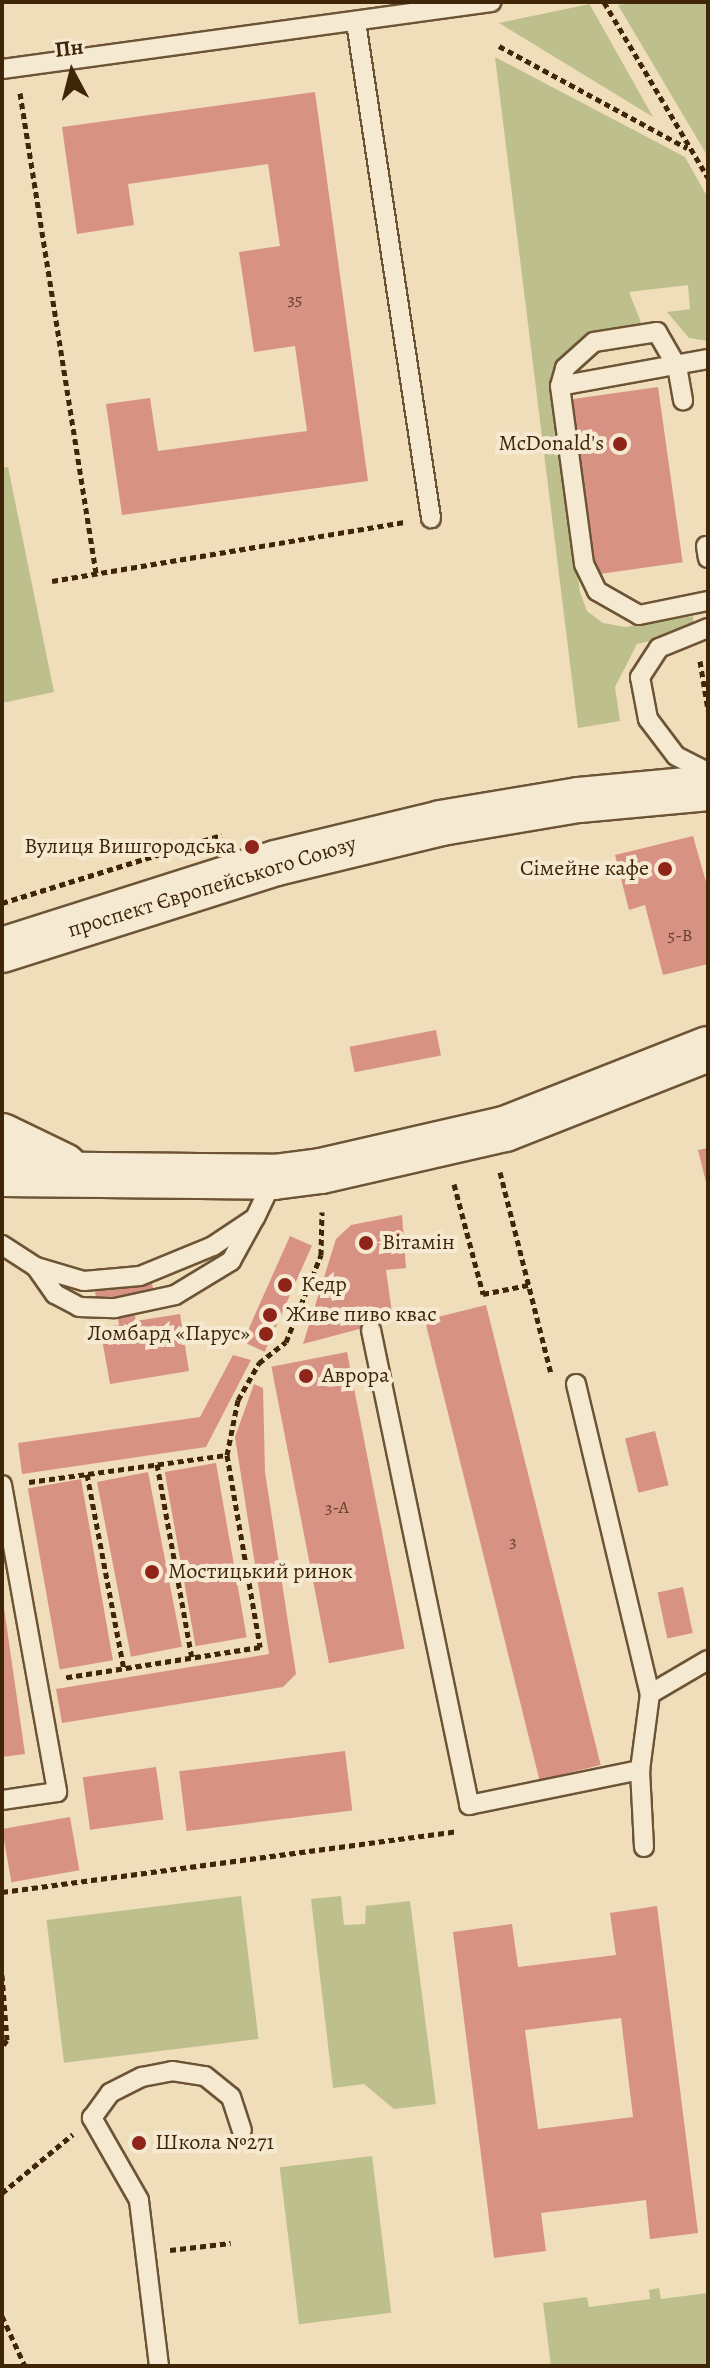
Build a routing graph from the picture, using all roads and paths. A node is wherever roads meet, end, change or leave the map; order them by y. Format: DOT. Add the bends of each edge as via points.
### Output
graph roads {
  1 [pos="491,2"];
  2 [pos="604,2"];
  3 [pos="356,22"];
  4 [pos="499,46"];
  5 [pos="9,69"];
  6 [pos="687,148"];
  7 [pos="708,178"];
  8 [pos="708,359"];
  9 [pos="677,366"];
  10 [pos="560,386"];
  11 [pos="683,400"];
  12 [pos="431,518"];
  13 [pos="96,574"];
  14 [pos="52,581"];
  15 [pos="708,601"];
  16 [pos="702,632"];
  17 [pos="708,710"];
  18 [pos="708,772"];
  19 [pos="708,788"];
  20 [pos="48,936"];
  21 [pos="2,950"];
  22 [pos="2,979"];
  23 [pos="708,1049"];
  24 [pos="2,1136"];
  25 [pos="2,1174"];
  26 [pos="93,1175"];
  27 [pos="274,1177"];
  28 [pos="454,1184"];
  29 [pos="322,1208"];
  30 [pos="255,1218"];
  31 [pos="2,1245"];
  32 [pos="36,1267"];
  33 [pos="528,1285"];
  34 [pos="371,1330"];
  35 [pos="576,1384"];
  36 [pos="227,1455"];
  37 [pos="157,1464"];
  38 [pos="87,1474"];
  39 [pos="2,1485"];
  40 [pos="192,1659"];
  41 [pos="708,1660"];
  42 [pos="124,1669"];
  43 [pos="39,1682"];
  44 [pos="650,1694"];
  45 [pos="640,1770"];
  46 [pos="2,1800"];
  47 [pos="463,1830"];
  48 [pos="644,1847"];
  49 [pos="2,1892"];
  50 [pos="2,1975"];
  51 [pos="2,2047"];
  52 [pos="92,2118"];
  53 [pos="242,2130"];
  54 [pos="2,2193"];
  55 [pos="231,2243"];
  56 [pos="145,2253"];
  57 [pos="2,2316"];
  58 [pos="25,2366"];
  59 [pos="159,2366"];
  1 -- 3 [label="lane"];
  2 -- 6 [label="path"];
  3 -- 5 [label="lane"];
  3 -- 12 [label="lane"];
  4 -- 6 [label="path"];
  5 -- 13 [label="path"];
  6 -- 7 [label="path"];
  8 -- 9 [label="lane"];
  9 -- 10 [label="lane"];
  9 -- 10 [label="lane" via="657,332 594,342 565,368"];
  9 -- 11 [label="lane"];
  10 -- 15 [label="lane" via="584,564 597,591 639,615"];
  12 -- 13 [label="path"];
  13 -- 14 [label="path"];
  16 -- 17 [label="path"];
  16 -- 18 [label="lane" via="659,648 640,677 648,719 676,756"];
  19 -- 20 [label="main road, проспект Європейського Союзу" via="579,800 441,823 276,863"];
  20 -- 21 [label="main road, проспект Європейського Союзу"];
  20 -- 22 [label="main road"];
  23 -- 27 [label="main road" via="505,1129 437,1148"];
  24 -- 26 [label="main road" via="49,1162"];
  25 -- 26 [label="main road"];
  26 -- 27 [label="main road"];
  27 -- 30 [label="lane"];
  28 -- 33 [label="path" via="483,1294"];
  29 -- 36 [label="path" via="321,1255 286,1342 259,1363 238,1400"];
  30 -- 32 [label="lane" via="213,1246 140,1276 84,1281"];
  30 -- 32 [label="lane" via="231,1261 175,1295 115,1308 79,1307 55,1294"];
  31 -- 32 [label="lane"];
  34 -- 45 [label="lane" via="469,1805"];
  35 -- 44 [label="lane"];
  36 -- 37 [label="path"];
  36 -- 40 [label="path" via="260,1647"];
  37 -- 38 [label="path"];
  37 -- 40 [label="path"];
  38 -- 39 [label="path"];
  38 -- 42 [label="path"];
  39 -- 43 [label="lane"];
  40 -- 42 [label="path"];
  41 -- 44 [label="lane"];
  42 -- 43 [label="path"];
  43 -- 46 [label="lane" via="57,1792"];
  44 -- 45 [label="lane"];
  45 -- 48 [label="lane"];
  47 -- 49 [label="path"];
  50 -- 51 [label="path" via="7,2040"];
  52 -- 53 [label="lane" via="110,2093 142,2077 172,2071 205,2076 231,2097"];
  52 -- 54 [label="path"];
  52 -- 56 [label="lane" via="139,2200"];
  55 -- 56 [label="path"];
  56 -- 59 [label="lane"];
  57 -- 58 [label="path"];
}
